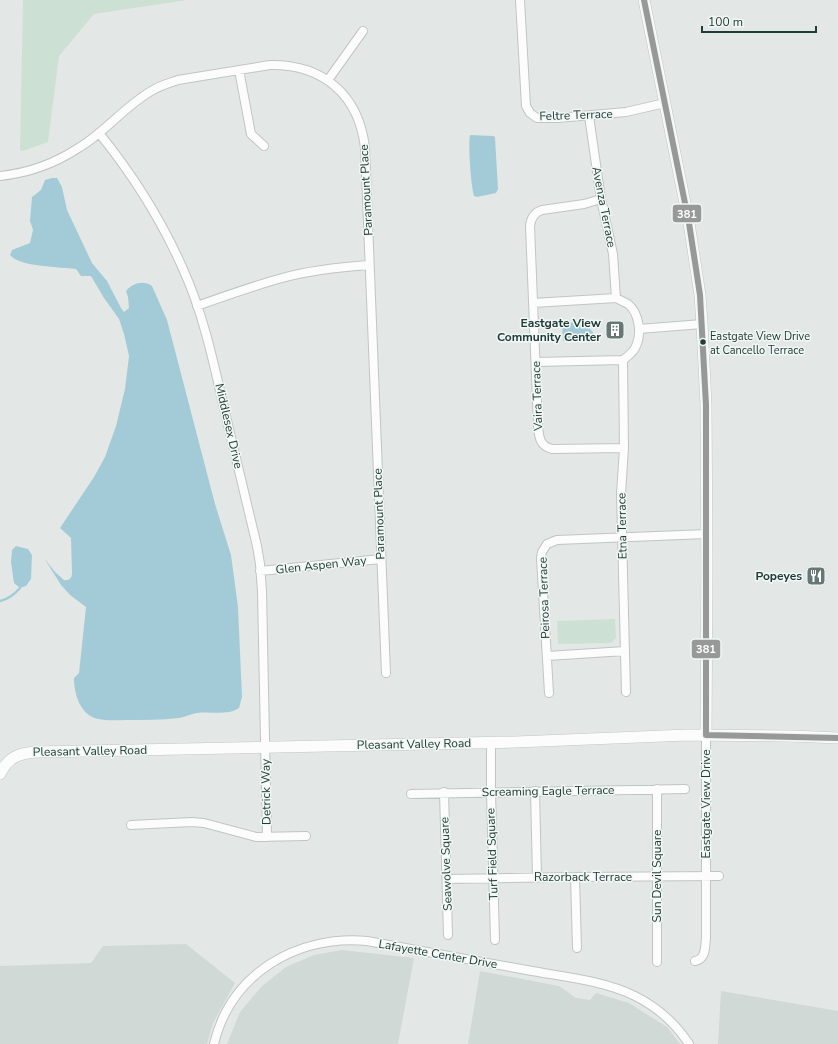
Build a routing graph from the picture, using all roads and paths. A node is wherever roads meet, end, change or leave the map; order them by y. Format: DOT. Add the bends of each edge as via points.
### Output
graph roads {
  1 [pos="520,0"];
  2 [pos="644,0"];
  3 [pos="363,31"];
  4 [pos="239,70"];
  5 [pos="328,80"];
  6 [pos="665,104"];
  7 [pos="589,116"];
  8 [pos="99,133"];
  9 [pos="264,146"];
  10 [pos="0,176"];
  11 [pos="601,199"];
  12 [pos="369,265"];
  13 [pos="616,298"];
  14 [pos="533,303"];
  15 [pos="198,306"];
  16 [pos="702,324"];
  17 [pos="639,329"];
  18 [pos="623,360"];
  19 [pos="536,362"];
  20 [pos="624,448"];
  21 [pos="706,534"];
  22 [pos="622,537"];
  23 [pos="381,559"];
  24 [pos="260,571"];
  25 [pos="625,651"];
  26 [pos="547,656"];
  27 [pos="386,673"];
  28 [pos="626,692"];
  29 [pos="549,693"];
  30 [pos="706,735"];
  31 [pos="838,738"];
  32 [pos="491,743"];
  33 [pos="265,747"];
  34 [pos="0,774"];
  35 [pos="657,789"];
  36 [pos="685,789"];
  37 [pos="535,791"];
  38 [pos="444,792"];
  39 [pos="491,792"];
  40 [pos="411,794"];
  41 [pos="131,825"];
  42 [pos="306,836"];
  43 [pos="267,837"];
  44 [pos="576,876"];
  45 [pos="706,876"];
  46 [pos="719,876"];
  47 [pos="537,877"];
  48 [pos="657,877"];
  49 [pos="493,878"];
  50 [pos="447,879"];
  51 [pos="448,935"];
  52 [pos="495,940"];
  53 [pos="577,948"];
  54 [pos="695,961"];
  55 [pos="656,962"];
  56 [pos="214,1044"];
  57 [pos="689,1044"];
  1 -- 7 [label="street, Feltre Terrace" via="527,110 537,118"];
  2 -- 6 [label="street, Eastgate View Drive"];
  3 -- 5 [label="street"];
  4 -- 5 [label="street, Paramount Place" via="284,65 307,70"];
  4 -- 8 [label="street, Paramount Place" via="165,84 143,96"];
  4 -- 9 [label="street" via="251,134"];
  5 -- 12 [label="street, Paramount Place" via="348,100 361,126 364,139"];
  6 -- 7 [label="street, Feltre Terrace"];
  6 -- 16 [label="street, Eastgate View Drive" via="690,223"];
  7 -- 11 [label="street, Avenza Terrace"];
  8 -- 10 [label="street, Paramount Place" via="63,158 29,171"];
  8 -- 15 [label="street, Middlesex Drive" via="118,156 159,219"];
  11 -- 13 [label="street, Avenza Terrace" via="613,254"];
  11 -- 14 [label="street, Vaira Terrace" via="542,210 533,217 530,226"];
  12 -- 15 [label="street" via="319,270 283,278"];
  12 -- 23 [label="street, Paramount Place"];
  13 -- 14 [label="street"];
  13 -- 17 [label="street" via="633,310"];
  14 -- 19 [label="street, Vaira Terrace"];
  15 -- 24 [label="street, Middlesex Drive" via="257,546"];
  16 -- 17 [label="street"];
  16 -- 21 [label="street, Eastgate View Drive" via="706,405"];
  17 -- 18 [label="street" via="636,346"];
  18 -- 19 [label="street"];
  18 -- 20 [label="street, Etna Terrace"];
  19 -- 20 [label="street, Vaira Terrace" via="538,426 543,445 552,450"];
  20 -- 22 [label="street, Etna Terrace"];
  21 -- 22 [label="street, Peirosa Terrace"];
  21 -- 30 [label="street, Eastgate View Drive"];
  22 -- 25 [label="street, Etna Terrace"];
  22 -- 26 [label="street, Peirosa Terrace" via="557,540 544,548 541,558"];
  23 -- 24 [label="street, Glen Aspen Way"];
  23 -- 27 [label="street, Paramount Place"];
  24 -- 33 [label="street, Middlesex Drive"];
  25 -- 26 [label="street"];
  25 -- 28 [label="street, Etna Terrace"];
  26 -- 29 [label="street, Peirosa Terrace"];
  30 -- 31 [label="street, Pleasant Valley Road"];
  30 -- 32 [label="street, Pleasant Valley Road"];
  30 -- 45 [label="street, Eastgate View Drive"];
  32 -- 33 [label="street, Pleasant Valley Road"];
  32 -- 39 [label="street, Turf Field Square"];
  33 -- 34 [label="street, Pleasant Valley Road" via="23,753 10,761"];
  33 -- 43 [label="street, Detrick Way"];
  35 -- 36 [label="street, Screaming Eagle Terrace"];
  35 -- 37 [label="street, Screaming Eagle Terrace"];
  35 -- 48 [label="street, Sun Devil Square"];
  37 -- 39 [label="street, Screaming Eagle Terrace"];
  37 -- 47 [label="street"];
  38 -- 39 [label="street, Screaming Eagle Terrace"];
  38 -- 40 [label="street, Screaming Eagle Terrace"];
  38 -- 50 [label="street, Seawolve Square"];
  39 -- 49 [label="street, Turf Field Square"];
  41 -- 43 [label="street" via="192,822 245,835"];
  42 -- 43 [label="street"];
  44 -- 47 [label="street, Razorback Terrace"];
  44 -- 48 [label="street, Razorback Terrace"];
  44 -- 53 [label="street"];
  45 -- 46 [label="street, Razorback Terrace"];
  45 -- 48 [label="street, Razorback Terrace"];
  45 -- 54 [label="street, Eastgate View Drive" via="705,948 703,957"];
  47 -- 49 [label="street, Razorback Terrace"];
  48 -- 55 [label="street, Sun Devil Square"];
  49 -- 50 [label="street, Razorback Terrace"];
  49 -- 52 [label="street, Turf Field Square"];
  50 -- 51 [label="street, Seawolve Square"];
  56 -- 57 [label="street, Lafayette Center Drive" via="231,1003 268,965 304,946 352,939 602,984 623,990 660,1012 676,1026"];
}
